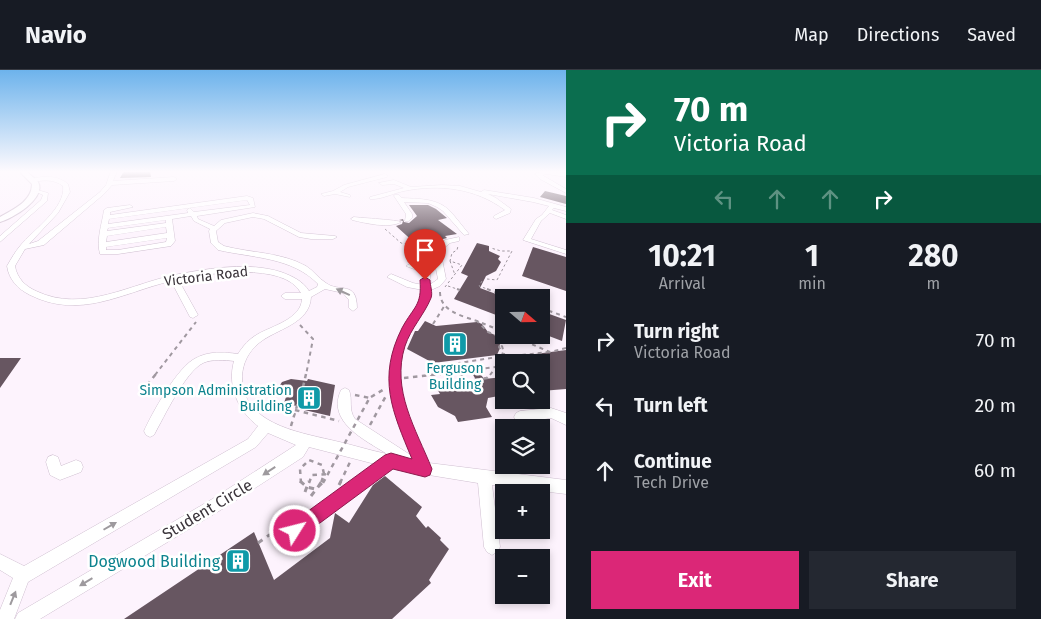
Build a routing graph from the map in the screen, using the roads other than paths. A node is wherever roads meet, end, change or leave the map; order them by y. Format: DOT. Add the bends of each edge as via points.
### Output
graph roads {
  1 [pos="30,197"];
  2 [pos="45,197"];
  3 [pos="65,197"];
  4 [pos="97,197"];
  5 [pos="376,197"];
  6 [pos="399,197"];
  7 [pos="485,197"];
  8 [pos="508,197"];
  9 [pos="372,198"];
  10 [pos="400,200"];
  11 [pos="553,205"];
  12 [pos="189,206"];
  13 [pos="566,208"];
  14 [pos="548,211"];
  15 [pos="192,214"];
  16 [pos="496,217"];
  17 [pos="566,217"];
  18 [pos="354,219"];
  19 [pos="0,220"];
  20 [pos="407,220"];
  21 [pos="169,221"];
  22 [pos="398,222"];
  23 [pos="105,226"];
  24 [pos="213,228"];
  25 [pos="306,228"];
  26 [pos="104,234"];
  27 [pos="466,234"];
  28 [pos="305,236"];
  29 [pos="333,237"];
  30 [pos="0,240"];
  31 [pos="457,242"];
  32 [pos="24,247"];
  33 [pos="426,250"];
  34 [pos="413,252"];
  35 [pos="566,252"];
  36 [pos="437,254"];
  37 [pos="410,266"];
  38 [pos="424,270"];
  39 [pos="391,277"];
  40 [pos="173,278"];
  41 [pos="323,286"];
  42 [pos="426,288"];
  43 [pos="285,296"];
  44 [pos="306,296"];
  45 [pos="353,308"];
  46 [pos="194,318"];
  47 [pos="240,358"];
  48 [pos="345,392"];
  49 [pos="520,417"];
  50 [pos="566,419"];
  51 [pos="266,426"];
  52 [pos="150,431"];
  53 [pos="304,439"];
  54 [pos="391,461"];
  55 [pos="53,462"];
  56 [pos="76,467"];
  57 [pos="425,469"];
  58 [pos="484,476"];
  59 [pos="566,487"];
  60 [pos="280,542"];
  61 [pos="492,547"];
  62 [pos="0,562"];
  63 [pos="22,576"];
  64 [pos="5,619"];
  65 [pos="24,619"];
  1 -- 19 [label="main road"];
  2 -- 30 [label="street"];
  3 -- 32 [label="street, Victoria Road"];
  4 -- 32 [label="street" via="41,242"];
  5 -- 9 [label="street"];
  6 -- 10 [label="street"];
  7 -- 16 [label="street" via="508,208 508,212"];
  8 -- 11 [label="street"];
  10 -- 20 [label="street" via="409,214"];
  10 -- 27 [label="street" via="438,203"];
  11 -- 13 [label="street"];
  11 -- 14 [label="street"];
  12 -- 15 [label="street"];
  12 -- 15 [label="street" via="247,198 253,206"];
  12 -- 23 [label="street" via="185,200 107,210"];
  14 -- 17 [label="street"];
  14 -- 35 [label="street" via="538,220 528,240"];
  15 -- 21 [label="street"];
  15 -- 24 [label="street" via="196,220"];
  18 -- 22 [label="street" via="374,224"];
  21 -- 23 [label="street"];
  21 -- 26 [label="street"];
  21 -- 26 [label="street" via="170,235 102,245"];
  23 -- 26 [label="street"];
  24 -- 28 [label="street" via="230,219 253,215 266,217 290,232"];
  24 -- 41 [label="street" via="215,243 220,248 288,262 309,272"];
  25 -- 28 [label="street"];
  28 -- 29 [label="street"];
  31 -- 36 [label="street" via="443,244"];
  32 -- 40 [label="street, Victoria Road" via="11,266 14,277 37,296 58,303 87,302"];
  33 -- 34 [label="street"];
  33 -- 36 [label="street"];
  33 -- 38 [label="street"];
  36 -- 42 [label="street" via="442,279 437,285"];
  37 -- 38 [label="street"];
  38 -- 42 [label="street"];
  39 -- 42 [label="street"];
  40 -- 44 [label="street, Victoria Road" via="266,271 295,281"];
  40 -- 46 [label="street"];
  41 -- 44 [label="street"];
  45 -- 41 [label="street, one-way" via="353,299 346,291"];
  42 -- 57 [label="street" via="427,297 399,346 391,383"];
  43 -- 44 [label="street"];
  44 -- 47 [label="street" via="300,313 255,341"];
  47 -- 51 [label="street" via="237,388 249,410"];
  47 -- 52 [label="street" via="216,356 193,364"];
  48 -- 57 [label="street" via="345,410 351,423 398,456"];
  49 -- 50 [label="street" via="551,413"];
  51 -- 53 [label="street"];
  63 -- 51 [label="street, one-way" via="252,443"];
  53 -- 54 [label="street"];
  53 -- 65 [label="street, Student Circle, one-way" via="298,452 219,503"];
  54 -- 57 [label="street"];
  54 -- 60 [label="street"];
  55 -- 56 [label="street" via="55,470 60,473"];
  57 -- 58 [label="street"];
  58 -- 59 [label="street"];
  58 -- 61 [label="street"];
  62 -- 63 [label="street"];
  64 -- 63 [label="street, one-way"];
}
